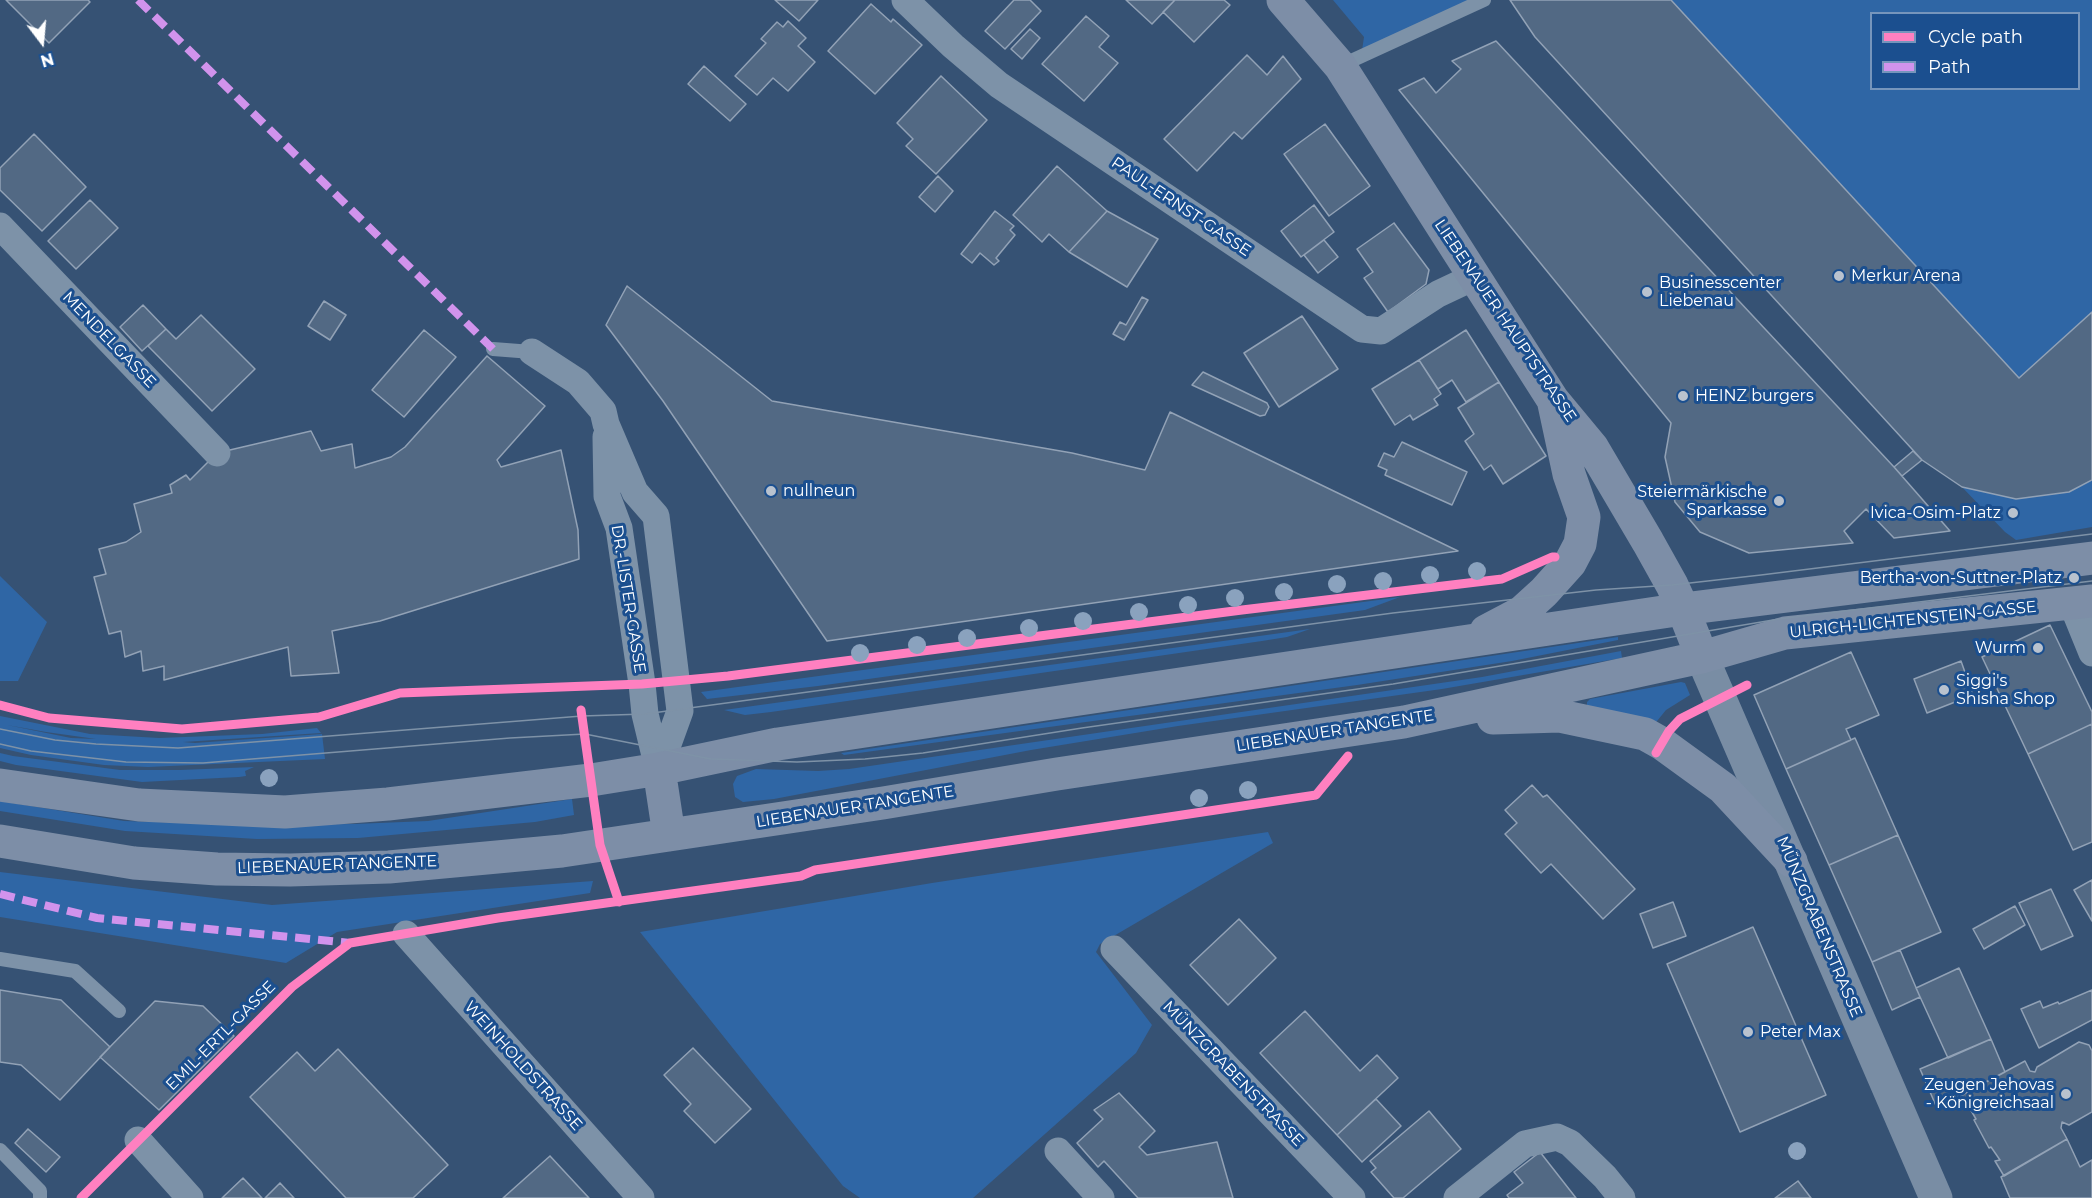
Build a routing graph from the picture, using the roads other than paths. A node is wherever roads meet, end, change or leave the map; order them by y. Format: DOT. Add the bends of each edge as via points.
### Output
graph roads {
  1 [pos="905,0"];
  2 [pos="1283,0"];
  3 [pos="1484,0"];
  4 [pos="1340,66"];
  5 [pos="0,226"];
  6 [pos="1474,277"];
  7 [pos="493,349"];
  8 [pos="532,352"];
  9 [pos="1553,400"];
  10 [pos="606,424"];
  11 [pos="217,453"];
  12 [pos="2092,558"];
  13 [pos="2082,603"];
  14 [pos="1683,609"];
  15 [pos="1466,642"];
  16 [pos="2092,653"];
  17 [pos="1702,657"];
  18 [pos="1404,722"];
  19 [pos="659,770"];
  20 [pos="0,785"];
  21 [pos="669,835"];
  22 [pos="0,841"];
  23 [pos="1791,861"];
  24 [pos="405,934"];
  25 [pos="1114,950"];
  26 [pos="0,959"];
  27 [pos="119,1011"];
  28 [pos="138,1140"];
  29 [pos="0,1150"];
  30 [pos="1058,1151"];
  31 [pos="40,1198"];
  32 [pos="190,1198"];
  33 [pos="641,1198"];
  34 [pos="1101,1198"];
  35 [pos="1352,1198"];
  36 [pos="1457,1198"];
  37 [pos="1622,1198"];
  38 [pos="1936,1198"];
  1 -- 6 [label="street, PAUL-ERNST-GASSE" via="999,85 1362,329 1381,331 1438,294"];
  2 -- 4 [label="main road, LIEBENAUER HAUPTSTRASSE"];
  3 -- 4 [label="lane"];
  4 -- 6 [label="main road, LIEBENAUER HAUPTSTRASSE"];
  5 -- 11 [label="street, MENDELGASSE"];
  6 -- 9 [label="main road, LIEBENAUER HAUPTSTRASSE"];
  7 -- 8 [label="lane"];
  8 -- 10 [label="street, DR.-LISTER-GASSE" via="578,382 603,411"];
  9 -- 14 [label="main road, LIEBENAUER HAUPTSTRASSE" via="1592,447"];
  9 -- 15 [label="main road" via="1569,474 1584,517 1580,544 1570,563 1522,612"];
  10 -- 19 [label="street, DR.-LISTER-GASSE" via="608,496 619,528 645,714"];
  10 -- 19 [label="street, DR.-LISTER-GASSE" via="635,492 656,516 680,711"];
  12 -- 14 [label="main road"];
  13 -- 16 [label="street"];
  13 -- 17 [label="main road, ULRICH-LICHTENSTEIN-GASSE" via="1785,633"];
  14 -- 15 [label="main road"];
  14 -- 17 [label="main road, LIEBENAUER HAUPTSTRASSE"];
  15 -- 19 [label="main road" via="778,744"];
  17 -- 18 [label="main road, LIEBENAUER TANGENTE"];
  17 -- 23 [label="main road, MÜNZGRABENSTRASSE"];
  18 -- 21 [label="main road, LIEBENAUER TANGENTE"];
  18 -- 23 [label="main road" via="1560,716 1646,735 1723,788"];
  19 -- 20 [label="main road" via="418,801 285,812 139,805"];
  19 -- 21 [label="main road"];
  21 -- 22 [label="main road, LIEBENAUER TANGENTE" via="562,851 389,867 290,870 134,863"];
  23 -- 38 [label="main road, MÜNZGRABENSTRASSE"];
  24 -- 33 [label="street, WEINHOLDSTRASSE"];
  25 -- 35 [label="street, MÜNZGRABENSTRASSE"];
  26 -- 27 [label="lane" via="75,971"];
  28 -- 32 [label="street"];
  29 -- 31 [label="lane" via="40,1191"];
  30 -- 34 [label="street"];
  36 -- 37 [label="street" via="1526,1144 1557,1137 1570,1143"];
}
